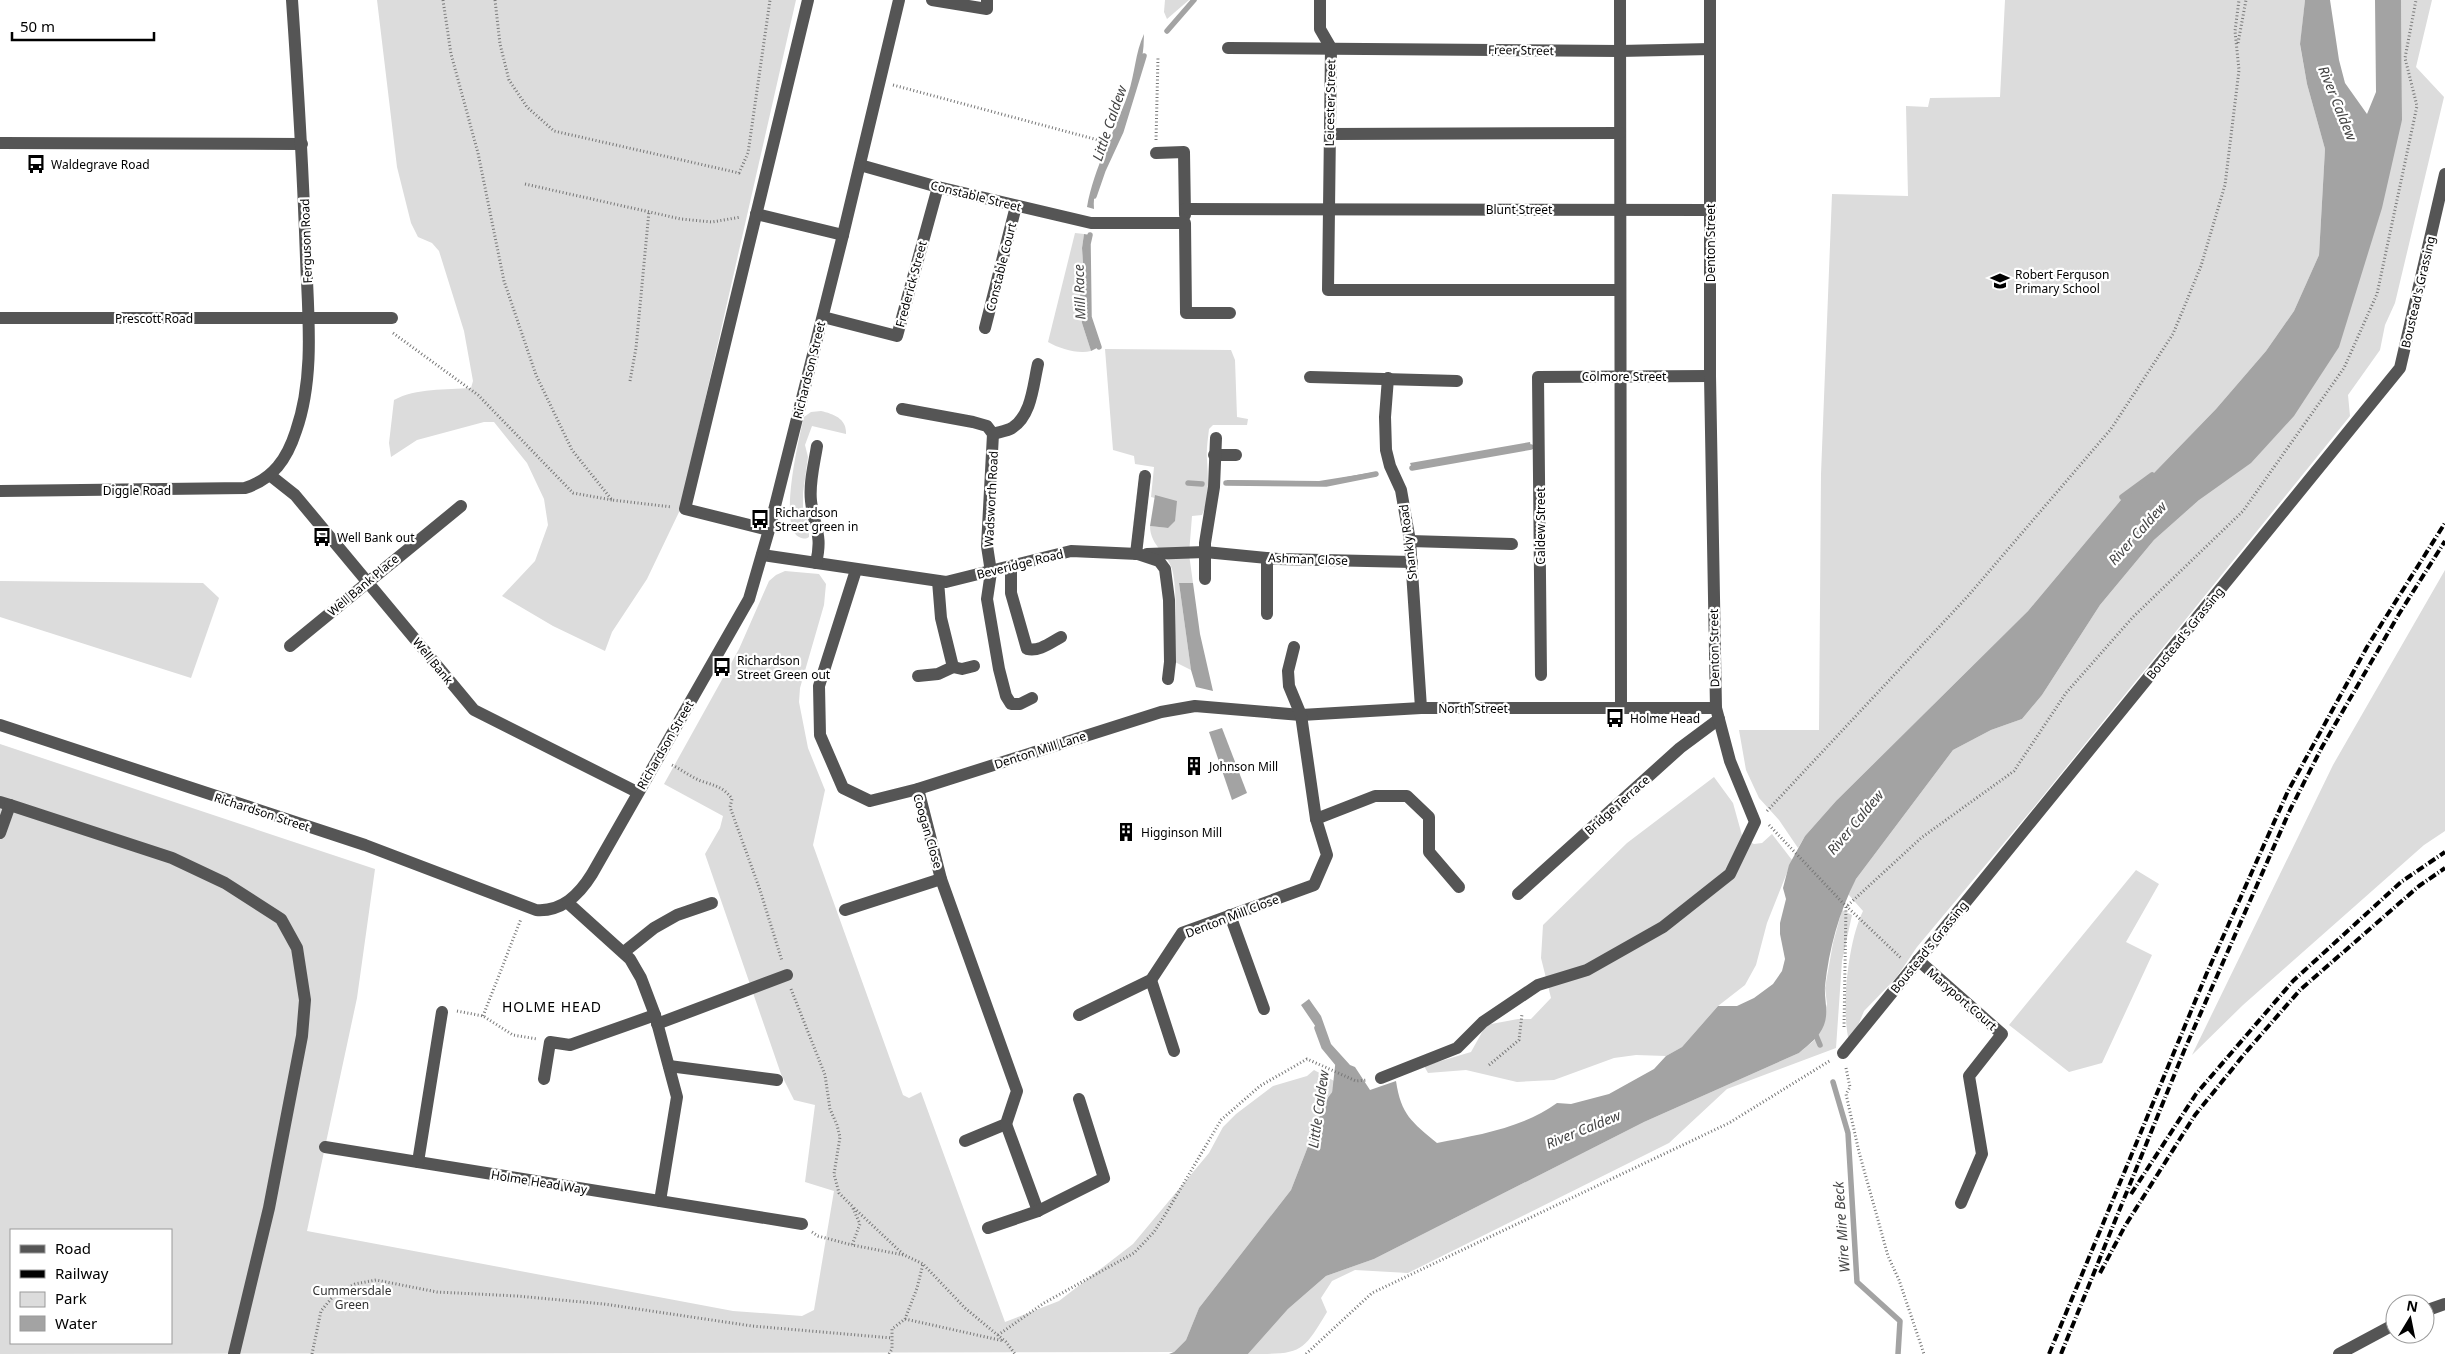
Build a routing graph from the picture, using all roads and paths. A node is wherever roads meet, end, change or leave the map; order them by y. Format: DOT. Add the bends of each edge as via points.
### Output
graph roads {
  1 [pos="292,0"];
  2 [pos="443,0"];
  3 [pos="495,0"];
  4 [pos="770,0"];
  5 [pos="808,0"];
  6 [pos="899,0"];
  7 [pos="932,0"];
  8 [pos="987,0"];
  9 [pos="1320,0"];
  10 [pos="1620,0"];
  11 [pos="1710,0"];
  12 [pos="2239,0"];
  13 [pos="2246,0"];
  14 [pos="2416,0"];
  15 [pos="1228,48"];
  16 [pos="1331,48"];
  17 [pos="1710,49"];
  18 [pos="2236,49"];
  19 [pos="1620,51"];
  20 [pos="1158,57"];
  21 [pos="880,82"];
  22 [pos="1620,133"];
  23 [pos="1330,134"];
  24 [pos="1098,140"];
  25 [pos="0,142"];
  26 [pos="302,144"];
  27 [pos="1156,153"];
  28 [pos="860,165"];
  29 [pos="2445,174"];
  30 [pos="525,184"];
  31 [pos="938,187"];
  32 [pos="1016,206"];
  33 [pos="1189,209"];
  34 [pos="1620,209"];
  35 [pos="1328,210"];
  36 [pos="1711,210"];
  37 [pos="649,211"];
  38 [pos="756,214"];
  39 [pos="1186,223"];
  40 [pos="843,235"];
  41 [pos="1620,290"];
  42 [pos="1230,313"];
  43 [pos="823,317"];
  44 [pos="0,318"];
  45 [pos="371,318"];
  46 [pos="392,318"];
  47 [pos="308,319"];
  48 [pos="985,328"];
  49 [pos="1038,364"];
  50 [pos="1620,375"];
  51 [pos="1710,376"];
  52 [pos="1310,377"];
  53 [pos="1538,377"];
  54 [pos="1388,378"];
  55 [pos="630,381"];
  56 [pos="1457,381"];
  57 [pos="902,409"];
  58 [pos="993,434"];
  59 [pos="1216,438"];
  60 [pos="817,446"];
  61 [pos="1214,455"];
  62 [pos="1236,455"];
  63 [pos="271,476"];
  64 [pos="1145,476"];
  65 [pos="0,491"];
  66 [pos="612,500"];
  67 [pos="460,506"];
  68 [pos="685,509"];
  69 [pos="769,530"];
  70 [pos="1410,541"];
  71 [pos="1512,544"];
  72 [pos="1205,552"];
  73 [pos="1137,554"];
  74 [pos="762,555"];
  75 [pos="1267,558"];
  76 [pos="1412,562"];
  77 [pos="816,563"];
  78 [pos="1010,566"];
  79 [pos="856,570"];
  80 [pos="991,572"];
  81 [pos="1205,579"];
  82 [pos="367,580"];
  83 [pos="938,581"];
  84 [pos="1267,614"];
  85 [pos="1061,637"];
  86 [pos="290,646"];
  87 [pos="1294,646"];
  88 [pos="974,666"];
  89 [pos="953,667"];
  90 [pos="1541,675"];
  91 [pos="918,676"];
  92 [pos="1168,678"];
  93 [pos="1032,698"];
  94 [pos="1421,708"];
  95 [pos="1621,708"];
  96 [pos="1230,710"];
  97 [pos="1717,713"];
  98 [pos="1301,715"];
  99 [pos="0,726"];
  100 [pos="658,757"];
  101 [pos="918,789"];
  102 [pos="637,792"];
  103 [pos="5,803"];
  104 [pos="1316,819"];
  105 [pos="1755,822"];
  106 [pos="1771,827"];
  107 [pos="0,833"];
  108 [pos="941,879"];
  109 [pos="1459,887"];
  110 [pos="1518,894"];
  111 [pos="568,903"];
  112 [pos="712,903"];
  113 [pos="525,906"];
  114 [pos="1846,906"];
  115 [pos="845,910"];
  116 [pos="1230,915"];
  117 [pos="624,952"];
  118 [pos="1915,964"];
  119 [pos="787,975"];
  120 [pos="1151,980"];
  121 [pos="1525,994"];
  122 [pos="1264,1009"];
  123 [pos="442,1012"];
  124 [pos="1079,1014"];
  125 [pos="483,1016"];
  126 [pos="656,1019"];
  127 [pos="550,1042"];
  128 [pos="1174,1051"];
  129 [pos="1843,1053"];
  130 [pos="1489,1065"];
  131 [pos="669,1066"];
  132 [pos="1349,1078"];
  133 [pos="1381,1078"];
  134 [pos="544,1079"];
  135 [pos="777,1080"];
  136 [pos="1080,1099"];
  137 [pos="1006,1124"];
  138 [pos="966,1141"];
  139 [pos="324,1147"];
  140 [pos="418,1162"];
  141 [pos="660,1201"];
  142 [pos="1961,1203"];
  143 [pos="852,1206"];
  144 [pos="1038,1210"];
  145 [pos="802,1224"];
  146 [pos="988,1228"];
  147 [pos="852,1245"];
  148 [pos="904,1255"];
  149 [pos="923,1264"];
  150 [pos="905,1319"];
  151 [pos="2385,1329"];
  152 [pos="998,1335"];
  153 [pos="892,1338"];
  154 [pos="1006,1342"];
  155 [pos="892,1348"];
  156 [pos="234,1354"];
  157 [pos="312,1354"];
  158 [pos="889,1354"];
  159 [pos="894,1354"];
  160 [pos="1015,1354"];
  161 [pos="1306,1354"];
  162 [pos="1924,1354"];
  163 [pos="2339,1354"];
  1 -- 26 [label="street, Ferguson Road"];
  2 -- 66 [label="path" via="451,54 478,153 504,281 536,375 572,450"];
  3 -- 4 [label="path" via="500,44 509,80 527,108 554,131 739,173 748,153"];
  5 -- 38 [label="street"];
  6 -- 21 [label="street, Richardson Street"];
  7 -- 8 [label="street" via="986,8"];
  9 -- 16 [label="street, Leicester Street" via="1320,28"];
  10 -- 19 [label="street"];
  11 -- 17 [label="street, Denton Street"];
  12 -- 18 [label="path"];
  13 -- 18 [label="path"];
  14 -- 114 [label="path" via="2405,58 2417,106 2377,294 2344,368 2243,511 2133,617 2066,692 2014,770 1921,838"];
  15 -- 16 [label="street, Freer Street"];
  16 -- 19 [label="street, Freer Street"];
  16 -- 23 [label="street, Leicester Street"];
  17 -- 19 [label="street, Freer Street"];
  17 -- 36 [label="street, Denton Street"];
  18 -- 105 [label="path" via="2238,70 2224,186 2201,266 2173,334 2110,429 1974,588"];
  19 -- 22 [label="street"];
  20 -- 27 [label="path"];
  21 -- 24 [label="path"];
  21 -- 28 [label="street, Richardson Street"];
  22 -- 23 [label="street"];
  22 -- 34 [label="street"];
  23 -- 35 [label="street, Leicester Street"];
  25 -- 26 [label="street"];
  26 -- 47 [label="street, Ferguson Road"];
  27 -- 33 [label="street" via="1184,152"];
  28 -- 31 [label="street, Constable Street"];
  28 -- 40 [label="street, Richardson Street"];
  29 -- 118 [label="street, Boustead's Grassing" via="2400,368"];
  30 -- 37 [label="path"];
  31 -- 32 [label="street, Constable Street"];
  31 -- 43 [label="street, Frederick Street" via="896,336"];
  32 -- 39 [label="street, Constable Street" via="1091,223"];
  32 -- 48 [label="street, Constable Court"];
  33 -- 35 [label="street, Blunt Street"];
  33 -- 39 [label="street"];
  34 -- 35 [label="street, Blunt Street"];
  34 -- 36 [label="street, Blunt Street"];
  34 -- 41 [label="street"];
  35 -- 41 [label="street, Leicester Street" via="1328,290"];
  36 -- 51 [label="street, Denton Street"];
  37 -- 38 [label="path" via="712,222"];
  37 -- 55 [label="path"];
  38 -- 40 [label="street"];
  38 -- 68 [label="street"];
  39 -- 42 [label="street" via="1186,313"];
  40 -- 43 [label="street, Richardson Street"];
  41 -- 50 [label="street"];
  43 -- 69 [label="street, Richardson Street"];
  44 -- 47 [label="street, Prescott Road"];
  45 -- 46 [label="street, Prescott Road"];
  45 -- 47 [label="street, Prescott Road"];
  45 -- 66 [label="path" via="478,395 573,493"];
  47 -- 63 [label="street, Ferguson Road" via="306,387 300,417 287,450"];
  49 -- 58 [label="street" via="1022,420 1011,429"];
  50 -- 51 [label="street, Colmore Street"];
  50 -- 53 [label="street, Colmore Street"];
  50 -- 95 [label="street"];
  51 -- 97 [label="street, Denton Street"];
  52 -- 54 [label="street"];
  53 -- 90 [label="street, Caldew Street"];
  54 -- 56 [label="street"];
  54 -- 70 [label="street, Shankly Road" via="1386,450 1401,490"];
  57 -- 58 [label="street, Wadsworth Road" via="980,424 987,426"];
  58 -- 80 [label="street, Wadsworth Road" via="988,546"];
  59 -- 61 [label="street"];
  60 -- 77 [label="street" via="810,483 820,543"];
  61 -- 62 [label="street"];
  61 -- 72 [label="street" via="1214,487 1206,525"];
  63 -- 65 [label="street, Diggle Road" via="246,488"];
  63 -- 82 [label="street, Well Bank" via="295,495"];
  64 -- 73 [label="street"];
  66 -- 68 [label="path"];
  67 -- 82 [label="street, Well Bank Place"];
  68 -- 69 [label="street"];
  69 -- 74 [label="street, Richardson Street"];
  70 -- 71 [label="street"];
  70 -- 76 [label="street, Shankly Road"];
  72 -- 73 [label="street, Ashman Close"];
  72 -- 75 [label="street, Ashman Close"];
  72 -- 81 [label="street"];
  73 -- 78 [label="street, Beveridge Road" via="1070,550"];
  73 -- 92 [label="street, Beveridge Road" via="1159,561 1165,569 1169,600"];
  74 -- 77 [label="street, Beveridge Road"];
  74 -- 100 [label="street, Richardson Street" via="750,599"];
  75 -- 76 [label="street, Ashman Close"];
  75 -- 84 [label="street"];
  76 -- 94 [label="street, Shankly Road"];
  77 -- 79 [label="street, Beveridge Road"];
  78 -- 80 [label="street, Beveridge Road"];
  78 -- 85 [label="street" via="1011,593 1026,649 1041,648"];
  79 -- 83 [label="street, Beveridge Road"];
  79 -- 101 [label="street, Coogan Close" via="819,686 820,735 843,788 870,801"];
  80 -- 83 [label="street, Beveridge Road"];
  80 -- 93 [label="street, Wadsworth Road" via="987,599 1006,696 1011,704"];
  82 -- 86 [label="street, Well Bank Place"];
  82 -- 102 [label="street, Well Bank" via="474,710"];
  83 -- 89 [label="street" via="941,618"];
  87 -- 98 [label="street, Denton Mill Close" via="1288,671 1289,686"];
  88 -- 89 [label="street"];
  89 -- 91 [label="street" via="938,674"];
  94 -- 95 [label="street, North Street"];
  94 -- 98 [label="street, North Street"];
  95 -- 97 [label="street, North Street"];
  96 -- 98 [label="street, North Street"];
  96 -- 101 [label="street, Denton Mill Lane" via="1196,706 1161,712"];
  97 -- 105 [label="street, Denton Street" via="1730,761"];
  97 -- 110 [label="street, Bridge Terrace"];
  98 -- 104 [label="street, Denton Mill Close"];
  99 -- 113 [label="street, Richardson Street" via="365,845"];
  100 -- 102 [label="street, Richardson Street"];
  100 -- 119 [label="path" via="701,781 713,784 732,799 730,807"];
  101 -- 108 [label="street, Coogan Close"];
  102 -- 111 [label="street, Richardson Street" via="584,887"];
  103 -- 107 [label="street"];
  103 -- 156 [label="street" via="172,858 224,883 281,919 296,948 305,1000 302,1036 269,1208"];
  104 -- 109 [label="street" via="1375,796 1407,796 1429,817 1429,852"];
  104 -- 116 [label="street, Denton Mill Close" via="1327,855 1314,885"];
  105 -- 121 [label="street" via="1730,874 1663,927 1587,970 1538,985"];
  106 -- 114 [label="path"];
  108 -- 115 [label="street, Coogan Close"];
  108 -- 137 [label="street, Coogan Close" via="1017,1092"];
  111 -- 113 [label="street, Richardson Street" via="543,911"];
  111 -- 117 [label="street"];
  112 -- 117 [label="street" via="677,915 654,928"];
  113 -- 125 [label="path"];
  114 -- 118 [label="path"];
  114 -- 129 [label="path"];
  116 -- 120 [label="street, Denton Mill Close" via="1182,933"];
  116 -- 122 [label="street"];
  117 -- 126 [label="street" via="641,978"];
  118 -- 129 [label="street, Boustead's Grassing"];
  118 -- 142 [label="street, Maryport Court" via="2002,1034 1969,1076 1982,1154"];
  119 -- 126 [label="street"];
  119 -- 143 [label="path" via="826,1075 830,1109 840,1137 835,1179 839,1193"];
  120 -- 124 [label="street"];
  120 -- 128 [label="street"];
  121 -- 130 [label="path" via="1519,1040"];
  121 -- 133 [label="street" via="1483,1022 1457,1048"];
  123 -- 125 [label="path" via="452,1010"];
  123 -- 140 [label="street"];
  125 -- 127 [label="path" via="513,1035"];
  126 -- 127 [label="street" via="570,1045"];
  126 -- 131 [label="street"];
  127 -- 134 [label="street"];
  129 -- 161 [label="path" via="1729,1123 1372,1293"];
  129 -- 162 [label="path" via="1850,1087 1846,1094 1859,1152 1888,1256"];
  131 -- 135 [label="street"];
  131 -- 141 [label="street" via="677,1097"];
  132 -- 152 [label="path" via="1306,1059 1260,1086 1221,1120 1154,1232 1134,1253 1044,1303"];
  136 -- 144 [label="street" via="1104,1178"];
  137 -- 138 [label="street"];
  137 -- 144 [label="street"];
  139 -- 140 [label="street, Holme Head Way"];
  140 -- 141 [label="street, Holme Head Way"];
  141 -- 145 [label="street, Holme Head Way"];
  143 -- 147 [label="path" via="860,1224"];
  143 -- 148 [label="path"];
  144 -- 146 [label="street"];
  145 -- 147 [label="path" via="818,1236"];
  147 -- 148 [label="path"];
  148 -- 149 [label="path"];
  149 -- 150 [label="path"];
  149 -- 152 [label="path" via="964,1308"];
  150 -- 153 [label="path" via="892,1329"];
  150 -- 154 [label="path"];
  151 -- 163 [label="street"];
  152 -- 154 [label="path"];
  153 -- 155 [label="path"];
  153 -- 157 [label="path" via="752,1326 604,1304 437,1292 376,1280 355,1284 335,1294 321,1311"];
  154 -- 160 [label="path"];
  155 -- 158 [label="path"];
  155 -- 159 [label="path"];
}
